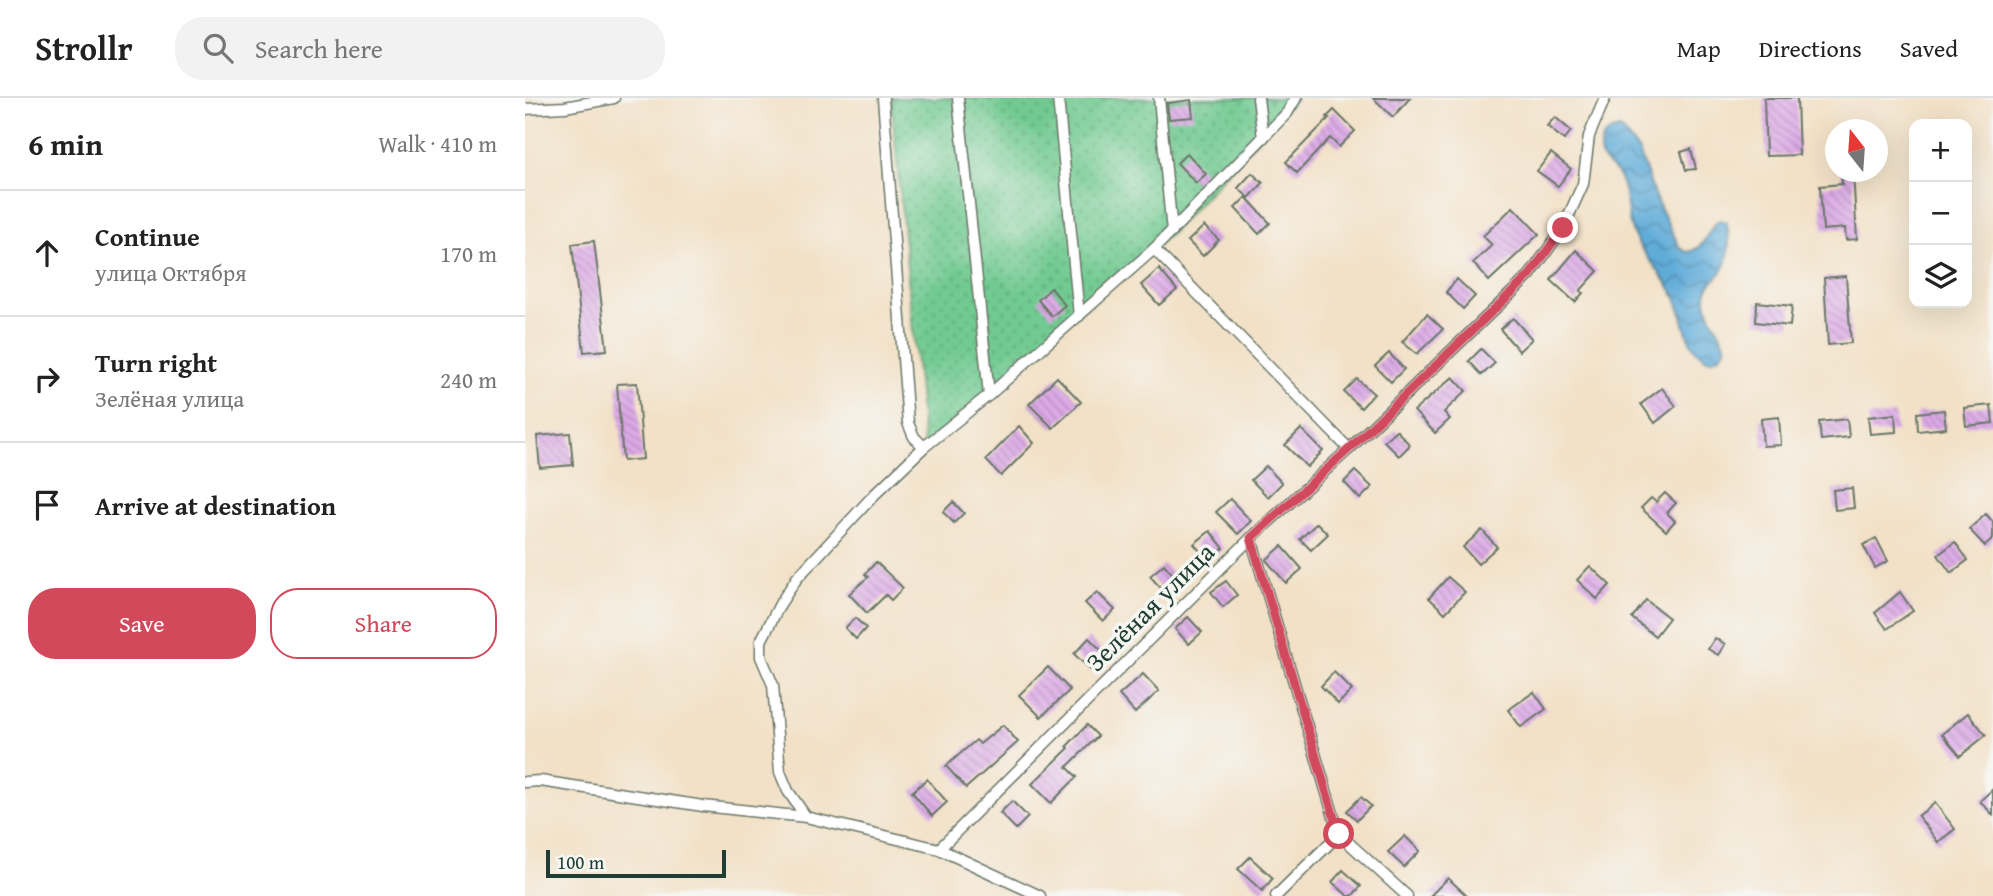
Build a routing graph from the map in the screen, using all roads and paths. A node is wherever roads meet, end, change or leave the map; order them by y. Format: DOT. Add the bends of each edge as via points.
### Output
graph roads {
  1 [pos="614,98"];
  2 [pos="883,98"];
  3 [pos="958,98"];
  4 [pos="1058,98"];
  5 [pos="1159,98"];
  6 [pos="1258,98"];
  7 [pos="1296,98"];
  8 [pos="1605,98"];
  9 [pos="525,110"];
  10 [pos="1263,138"];
  11 [pos="1172,232"];
  12 [pos="1154,249"];
  13 [pos="1079,316"];
  14 [pos="989,395"];
  15 [pos="924,447"];
  16 [pos="1349,449"];
  17 [pos="1251,538"];
  18 [pos="525,782"];
  19 [pos="806,817"];
  20 [pos="1339,834"];
  21 [pos="939,849"];
  22 [pos="1040,896"];
  23 [pos="1276,896"];
  24 [pos="1407,896"];
  1 -- 9 [label="street"];
  2 -- 15 [label="street" via="908,423"];
  3 -- 14 [label="street"];
  4 -- 13 [label="street"];
  5 -- 11 [label="street"];
  6 -- 10 [label="street"];
  7 -- 10 [label="street"];
  8 -- 16 [label="street, Зелёная улица" via="1590,136 1583,184 1563,228 1530,275"];
  10 -- 11 [label="street"];
  11 -- 12 [label="street"];
  12 -- 13 [label="street"];
  12 -- 16 [label="street"];
  13 -- 14 [label="street"];
  14 -- 15 [label="street"];
  15 -- 19 [label="street" via="797,578 761,641 761,657 773,685 780,772"];
  16 -- 17 [label="street, Зелёная улица"];
  17 -- 20 [label="street"];
  17 -- 21 [label="street, Зелёная улица"];
  18 -- 19 [label="street"];
  19 -- 21 [label="street"];
  20 -- 23 [label="street"];
  20 -- 24 [label="street"];
  21 -- 22 [label="street"];
}
